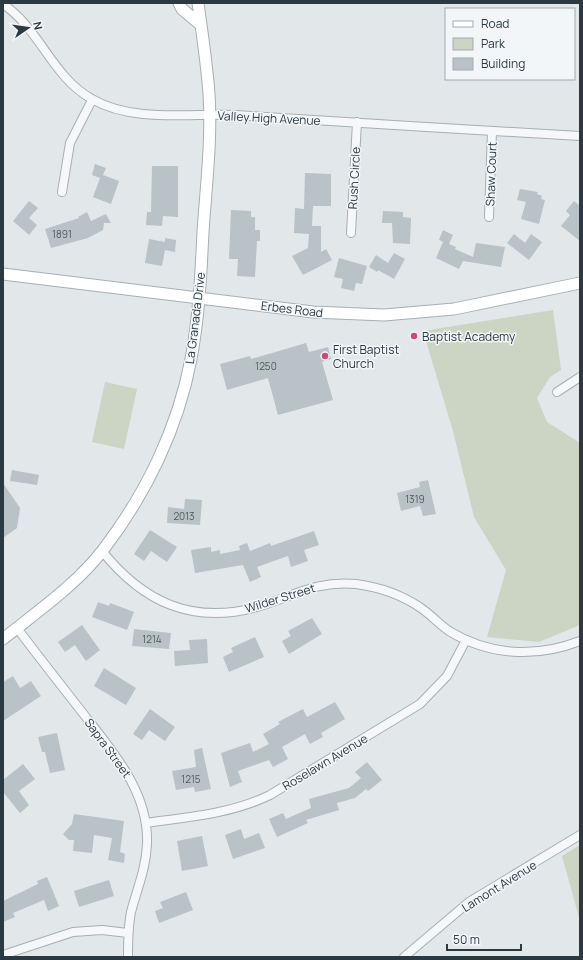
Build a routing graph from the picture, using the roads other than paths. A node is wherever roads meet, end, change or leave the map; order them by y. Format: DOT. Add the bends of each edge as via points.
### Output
graph roads {
  1 [pos="179,3"];
  2 [pos="198,3"];
  3 [pos="3,4"];
  4 [pos="201,25"];
  5 [pos="92,100"];
  6 [pos="210,114"];
  7 [pos="357,122"];
  8 [pos="492,131"];
  9 [pos="580,136"];
  10 [pos="62,192"];
  11 [pos="489,217"];
  12 [pos="351,233"];
  13 [pos="3,274"];
  14 [pos="580,283"];
  15 [pos="199,297"];
  16 [pos="580,377"];
  17 [pos="557,392"];
  18 [pos="102,551"];
  19 [pos="17,628"];
  20 [pos="3,639"];
  21 [pos="466,640"];
  22 [pos="580,641"];
  23 [pos="146,823"];
  24 [pos="580,835"];
  25 [pos="128,933"];
  26 [pos="3,955"];
  27 [pos="128,957"];
  28 [pos="404,957"];
  1 -- 4 [label="main road" via="182,9"];
  2 -- 4 [label="main road, La Granada Drive"];
  3 -- 5 [label="street, Valley High Avenue" via="24,22 64,78"];
  4 -- 6 [label="main road, La Granada Drive"];
  5 -- 6 [label="street, Valley High Avenue" via="133,113"];
  5 -- 10 [label="street" via="70,143"];
  6 -- 7 [label="street, Valley High Avenue"];
  6 -- 15 [label="main road, La Granada Drive"];
  7 -- 8 [label="street, Valley High Avenue"];
  7 -- 12 [label="street, Rush Circle"];
  8 -- 9 [label="street, Valley High Avenue"];
  8 -- 11 [label="street, Shaw Court"];
  13 -- 15 [label="main road, Erbes Road"];
  14 -- 15 [label="main road, Erbes Road" via="454,309 384,316 312,312"];
  15 -- 18 [label="main road, La Granada Drive" via="191,361 182,398 170,431 142,493"];
  16 -- 17 [label="street"];
  18 -- 19 [label="main road, La Granada Drive" via="73,584"];
  18 -- 21 [label="street, Wilder Street" via="118,571 138,588 160,601 185,610 236,612 312,587 356,584 380,589 404,599"];
  19 -- 20 [label="main road, La Granada Drive"];
  19 -- 23 [label="street, Sapra Street" via="125,768 139,795"];
  21 -- 22 [label="street, Wilder Street" via="488,648 526,653 545,651"];
  21 -- 23 [label="street, Roselawn Avenue" via="447,676 420,704 270,795 233,810"];
  23 -- 25 [label="street, Sapra Street" via="146,864"];
  24 -- 28 [label="street, Lamont Avenue" via="469,902"];
  25 -- 26 [label="street" via="102,930 73,932"];
  25 -- 27 [label="street, Sapra Street"];
}
